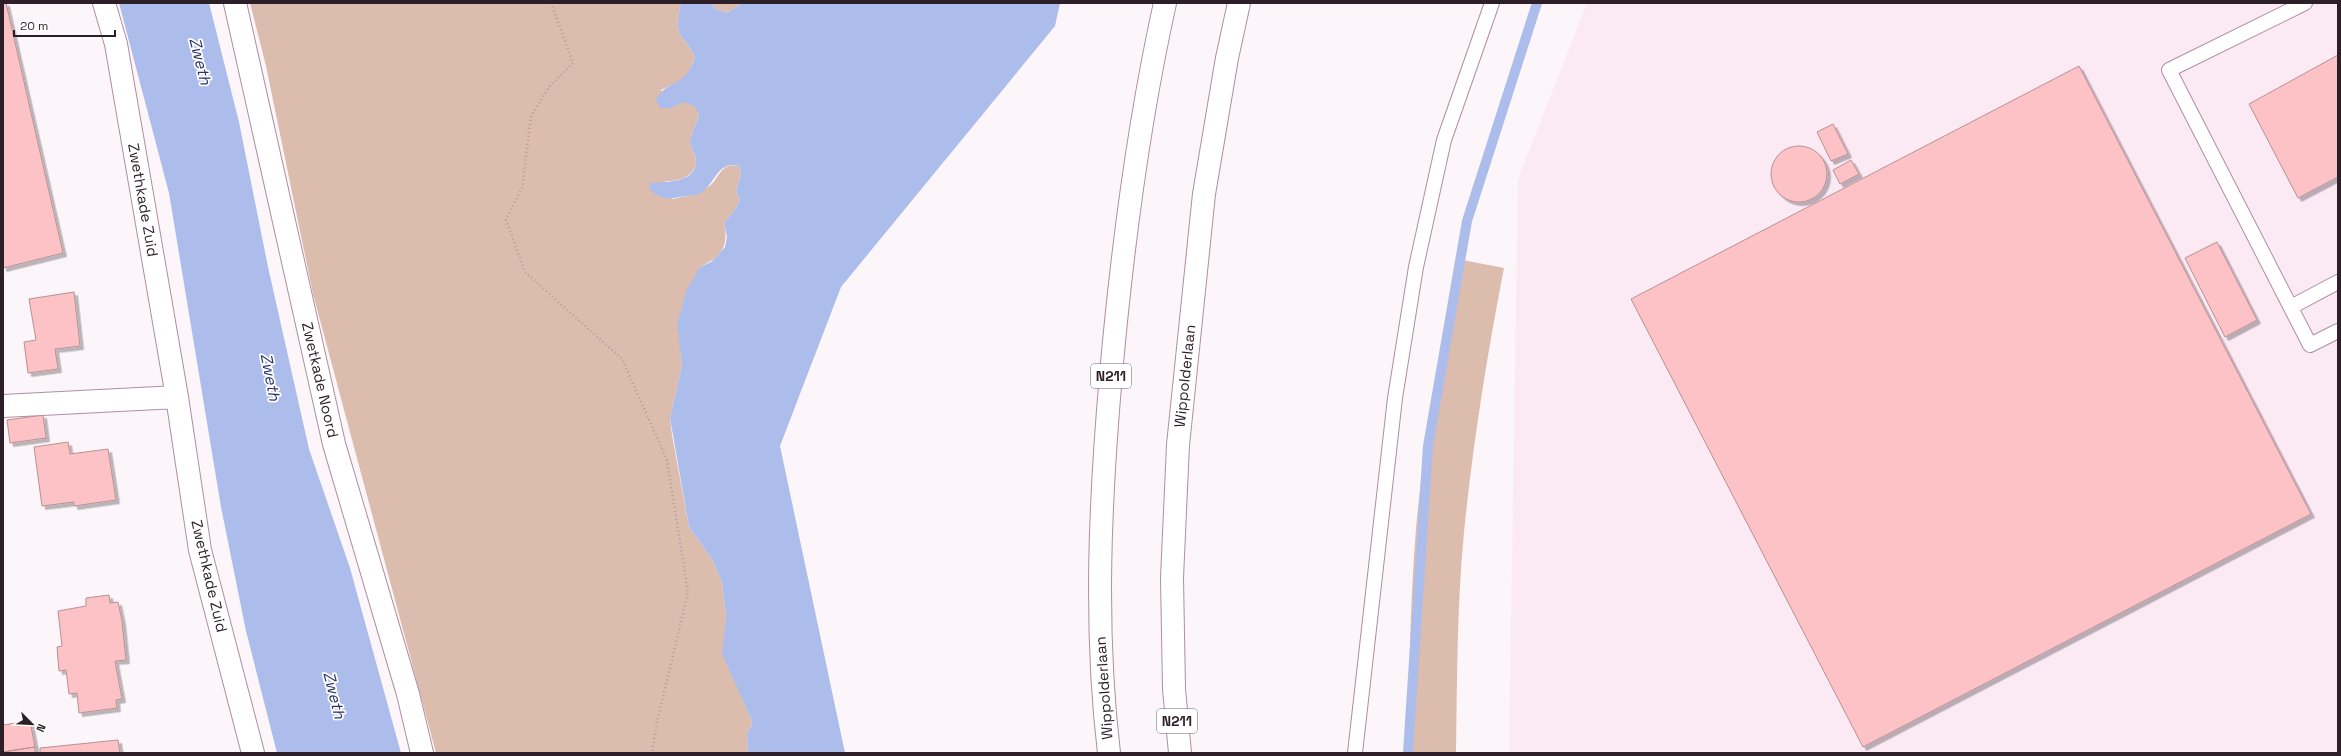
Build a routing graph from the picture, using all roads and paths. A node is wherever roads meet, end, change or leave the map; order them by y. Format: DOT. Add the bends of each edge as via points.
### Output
graph roads {
  1 [pos="104,3"];
  2 [pos="235,3"];
  3 [pos="551,3"];
  4 [pos="1165,3"];
  5 [pos="1239,3"];
  6 [pos="1492,3"];
  7 [pos="2305,3"];
  8 [pos="2338,282"];
  9 [pos="2292,307"];
  10 [pos="2338,331"];
  11 [pos="178,397"];
  12 [pos="3,406"];
  13 [pos="253,753"];
  14 [pos="422,753"];
  15 [pos="652,753"];
  16 [pos="1110,753"];
  17 [pos="1180,753"];
  18 [pos="1355,753"];
  1 -- 11 [label="street, Zwethkade Zuid" via="116,44"];
  2 -- 14 [label="street, Zwetkade Noord" via="334,444 408,694"];
  3 -- 15 [label="path" via="573,63 550,86 531,116 522,188 506,220 525,272 622,359 667,460 688,592"];
  4 -- 16 [label="street, Wippolderlaan / N211" via="1134,171 1121,270 1105,450 1100,547 1100,619 1104,707"];
  5 -- 17 [label="street, Wippolderlaan / N211" via="1204,194 1178,445 1172,578 1174,689"];
  6 -- 18 [label="lane" via="1444,140 1416,267 1394,406"];
  7 -- 9 [label="lane" via="2169,70"];
  8 -- 9 [label="lane"];
  9 -- 10 [label="lane" via="2310,345"];
  11 -- 12 [label="street"];
  11 -- 13 [label="street, Zwethkade Zuid" via="200,550"];
}
